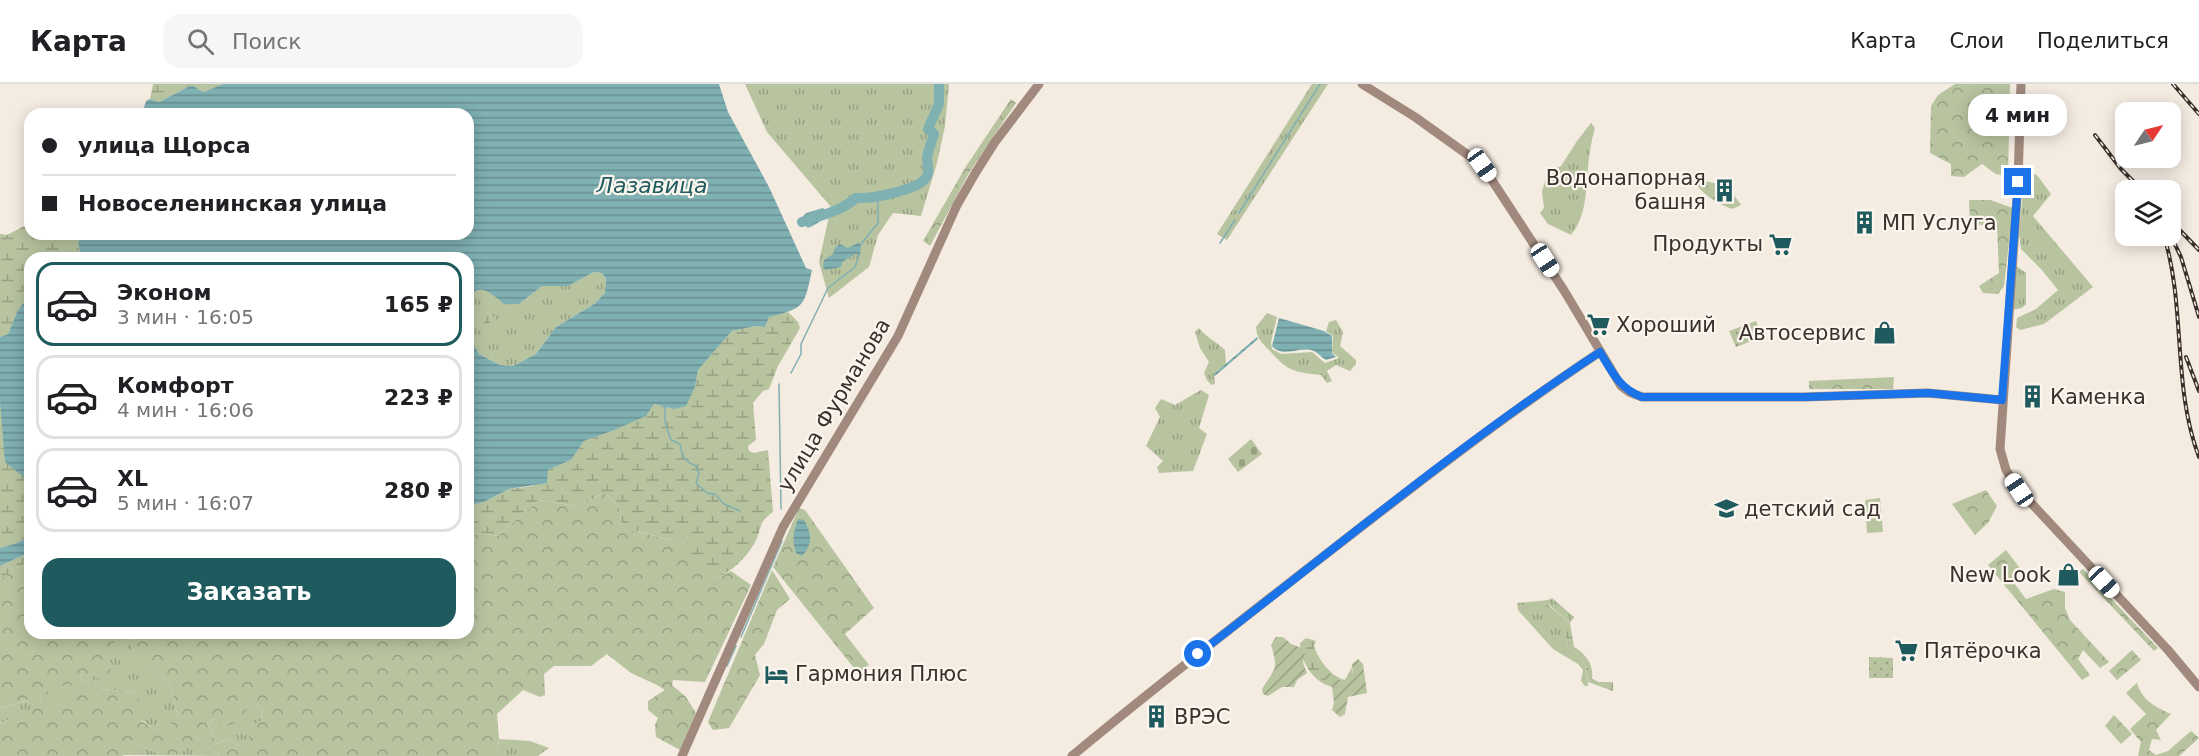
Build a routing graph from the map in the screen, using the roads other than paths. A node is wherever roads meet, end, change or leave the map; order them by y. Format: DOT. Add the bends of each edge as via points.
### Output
graph roads {
  1 [pos="1039,84"];
  2 [pos="1362,84"];
  3 [pos="2021,84"];
  4 [pos="1600,352"];
  5 [pos="2002,400"];
  6 [pos="2199,687"];
  7 [pos="682,756"];
  8 [pos="1072,756"];
  1 -- 7 [label="main road, улица Фурманова" via="976,172 898,336 783,527"];
  2 -- 4 [label="main road" via="1482,165"];
  3 -- 5 [label="main road"];
  4 -- 5 [label="main road" via="1622,386 1642,397 1928,393"];
  4 -- 8 [label="main road" via="1437,467"];
  5 -- 6 [label="main road" via="2000,449 2006,470 2019,490"];
}
